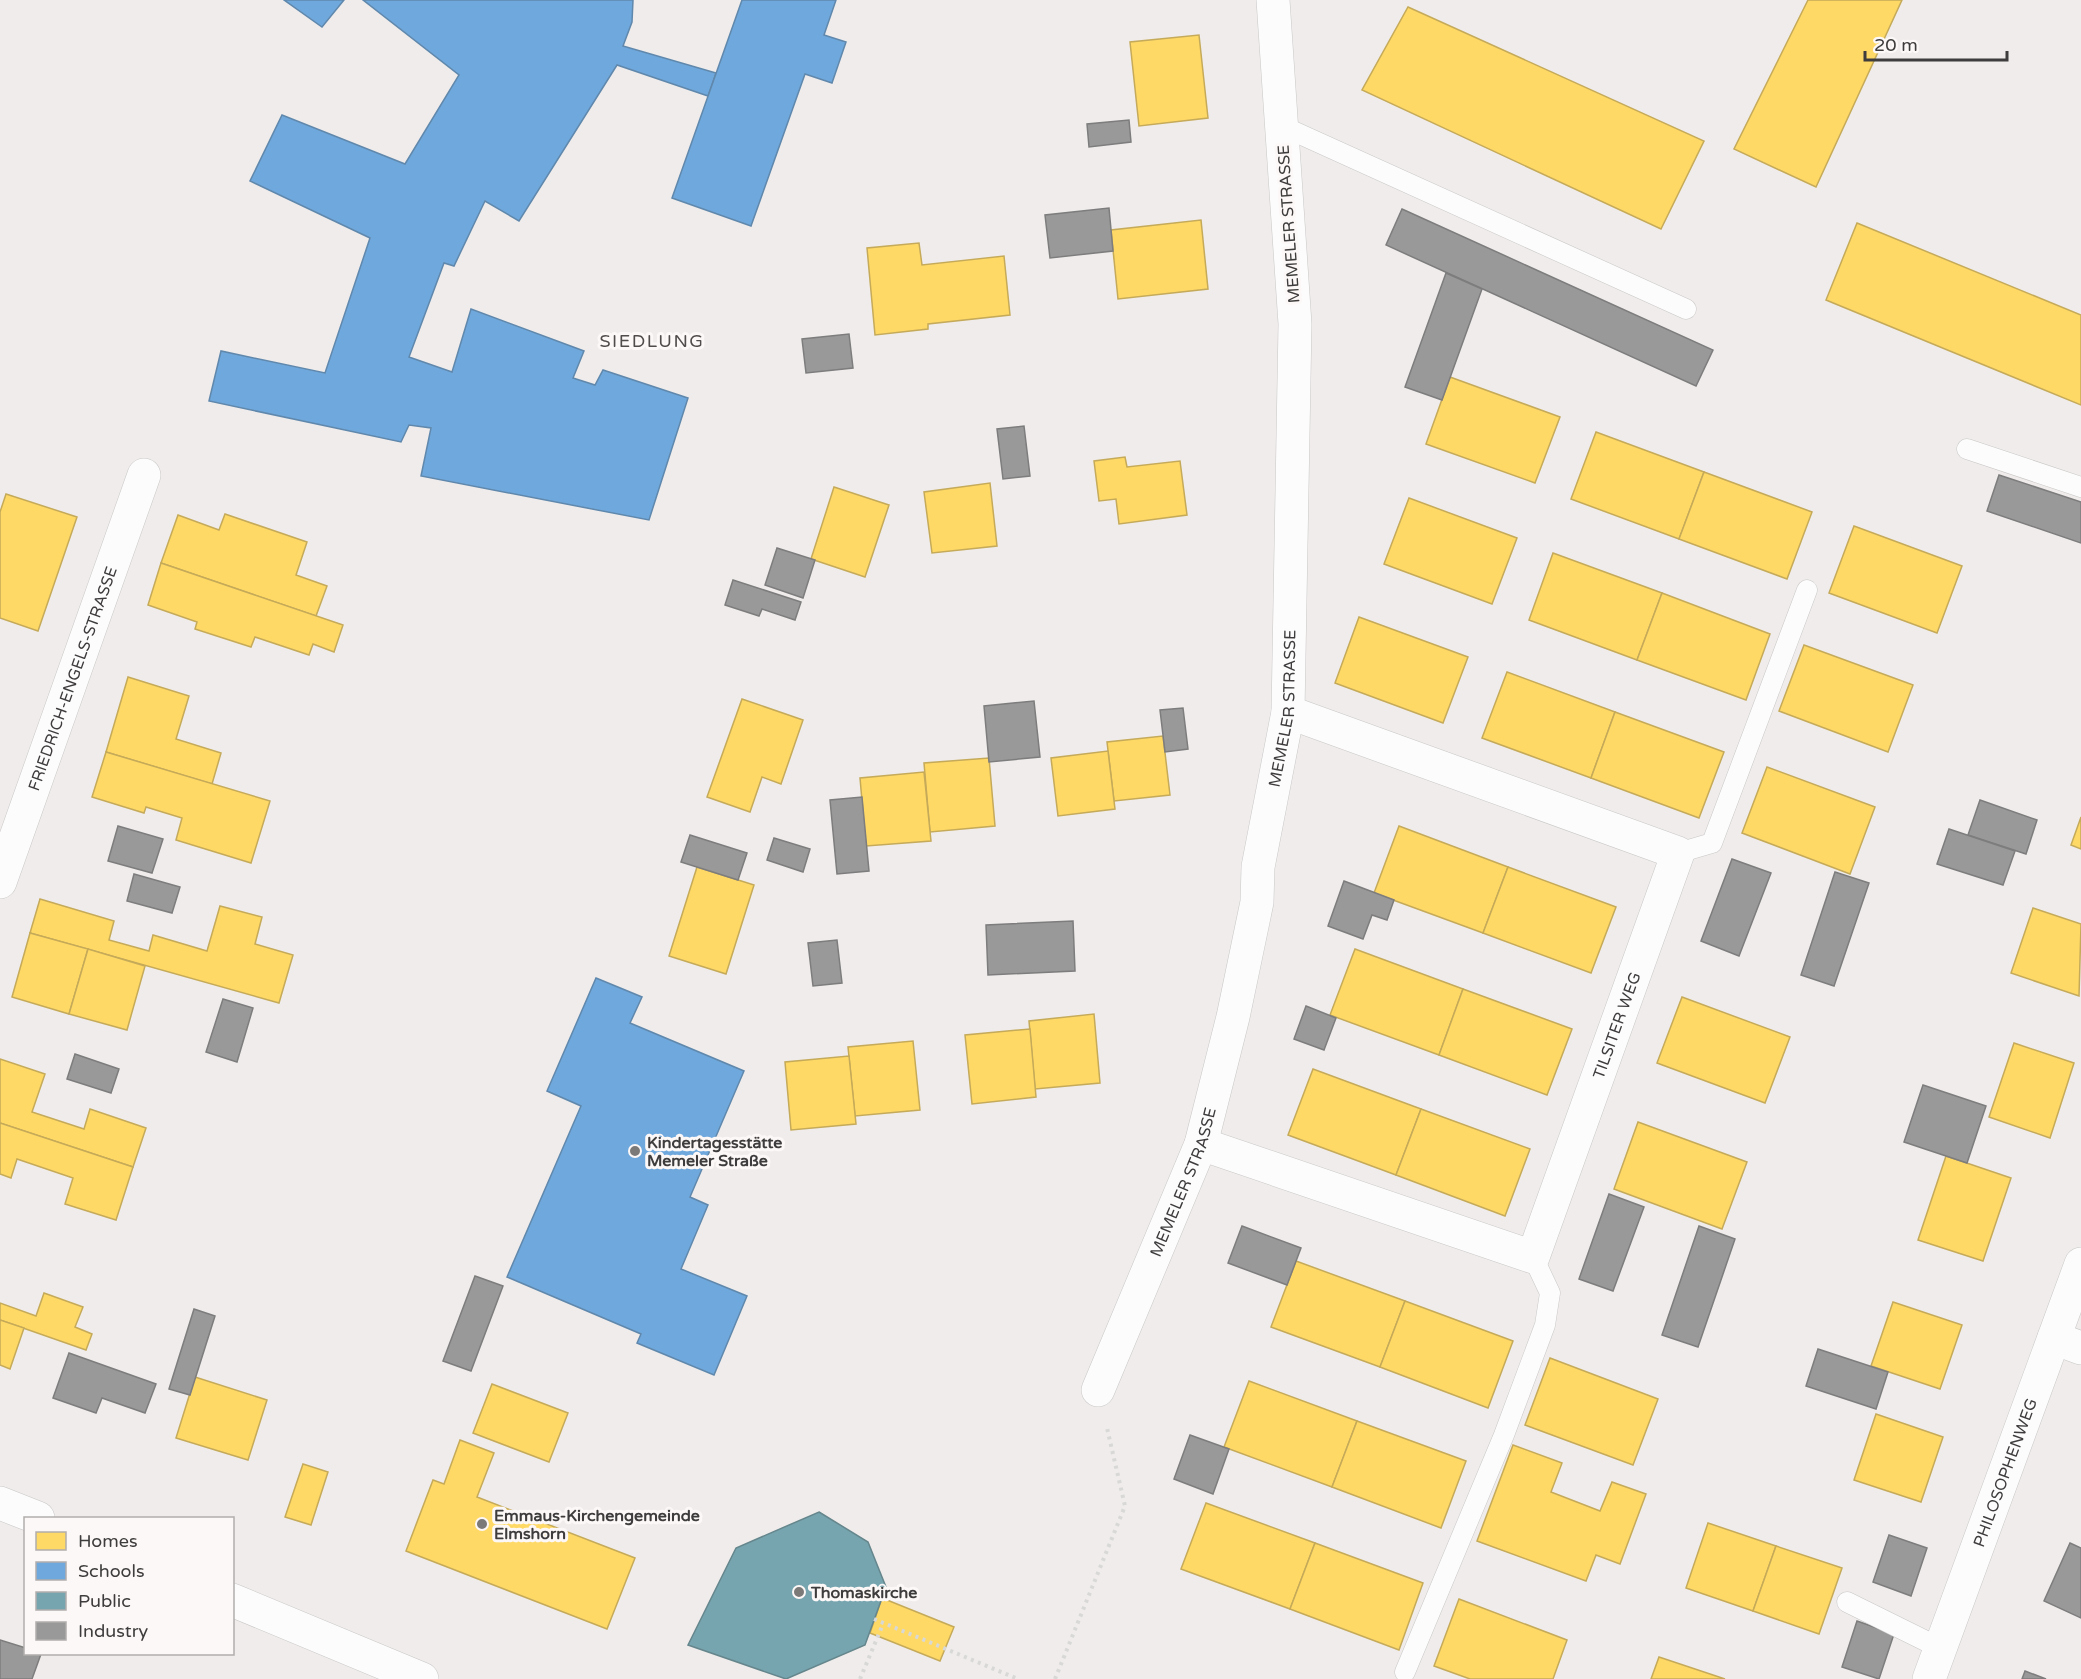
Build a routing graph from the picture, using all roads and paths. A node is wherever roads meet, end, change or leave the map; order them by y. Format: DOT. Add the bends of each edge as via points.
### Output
graph roads {
  1 [pos="1274,0"];
  2 [pos="1282,126"];
  3 [pos="1686,309"];
  4 [pos="1967,449"];
  5 [pos="144,475"];
  6 [pos="2081,487"];
  7 [pos="1807,590"];
  8 [pos="1288,712"];
  9 [pos="1678,853"];
  10 [pos="0,882"];
  11 [pos="1201,1144"];
  12 [pos="1533,1257"];
  13 [pos="2081,1264"];
  14 [pos="2068,1343"];
  15 [pos="1098,1390"];
  16 [pos="0,1503"];
  17 [pos="35,1517"];
  18 [pos="234,1601"];
  19 [pos="1847,1602"];
  20 [pos="874,1620"];
  21 [pos="882,1624"];
  22 [pos="1940,1648"];
  23 [pos="1405,1672"];
  24 [pos="422,1679"];
  25 [pos="860,1679"];
  26 [pos="1018,1679"];
  27 [pos="1055,1679"];
  28 [pos="1929,1679"];
  1 -- 2 [label="street, MEMELER STRASSE"];
  2 -- 3 [label="lane"];
  2 -- 8 [label="street, MEMELER STRASSE" via="1295,324"];
  4 -- 6 [label="lane"];
  5 -- 10 [label="street, FRIEDRICH-ENGELS-STRASSE"];
  7 -- 9 [label="lane" via="1712,843"];
  8 -- 9 [label="street"];
  8 -- 11 [label="street, MEMELER STRASSE" via="1258,867 1254,914"];
  9 -- 12 [label="street, TILSITER WEG"];
  11 -- 12 [label="street"];
  11 -- 15 [label="street, MEMELER STRASSE"];
  12 -- 23 [label="lane" via="1550,1293 1545,1325 1504,1436"];
  13 -- 14 [label="street, PHILOSOPHENWEG"];
  14 -- 22 [label="street, PHILOSOPHENWEG"];
  15 -- 27 [label="path" via="1125,1506"];
  16 -- 17 [label="street"];
  18 -- 24 [label="street"];
  19 -- 22 [label="lane"];
  20 -- 21 [label="path"];
  21 -- 25 [label="path"];
  21 -- 26 [label="path"];
  22 -- 28 [label="street, PHILOSOPHENWEG"];
}
